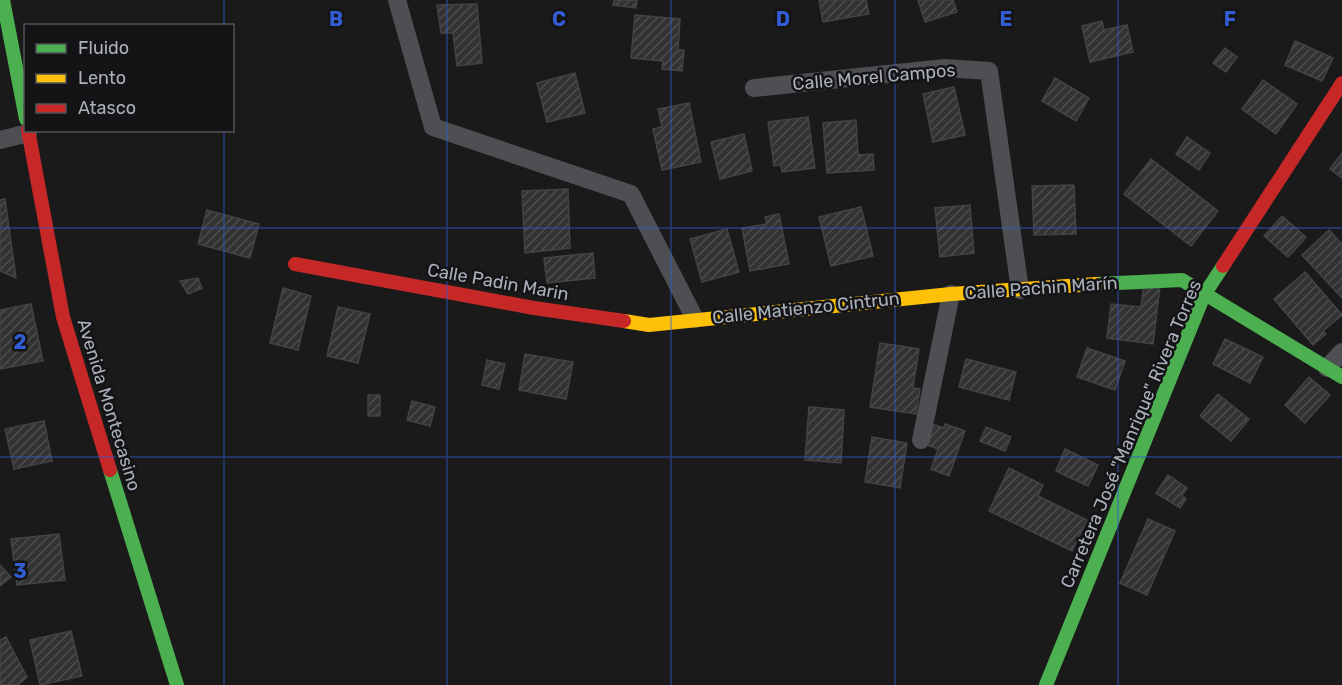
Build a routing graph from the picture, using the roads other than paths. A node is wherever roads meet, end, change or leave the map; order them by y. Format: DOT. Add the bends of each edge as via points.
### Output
graph roads {
  1 [pos="3,0"];
  2 [pos="397,0"];
  3 [pos="1342,83"];
  4 [pos="754,88"];
  5 [pos="24,112"];
  6 [pos="24,129"];
  7 [pos="28,132"];
  8 [pos="0,140"];
  9 [pos="296,264"];
  10 [pos="1020,290"];
  11 [pos="951,294"];
  12 [pos="1204,295"];
  13 [pos="695,319"];
  14 [pos="1342,352"];
  15 [pos="1335,372"];
  16 [pos="921,440"];
  17 [pos="177,685"];
  18 [pos="1046,685"];
  1 -- 5 [label="street, Avenida Montecasino"];
  2 -- 13 [label="street, Calle Matienzo Cintrun" via="433,127 631,194"];
  3 -- 12 [label="street, Carretera José \"Manrique\" Rivera Torres"];
  4 -- 10 [label="street, Calle Morel Campos" via="945,68 989,71"];
  6 -- 8 [label="street"];
  7 -- 17 [label="street, Avenida Montecasino" via="63,317"];
  9 -- 13 [label="street, Calle Padin Marin" via="649,325"];
  10 -- 11 [label="street, Calle Pachin Marín"];
  10 -- 12 [label="street, Calle Pachin Marín" via="1182,280"];
  11 -- 13 [label="street, Calle Matienzo Cintrun"];
  11 -- 16 [label="street, Calle Pachin Marín"];
  12 -- 15 [label="street, Calle Pachin Marín"];
  12 -- 18 [label="street, Carretera José \"Manrique\" Rivera Torres"];
  14 -- 15 [label="street"];
}
